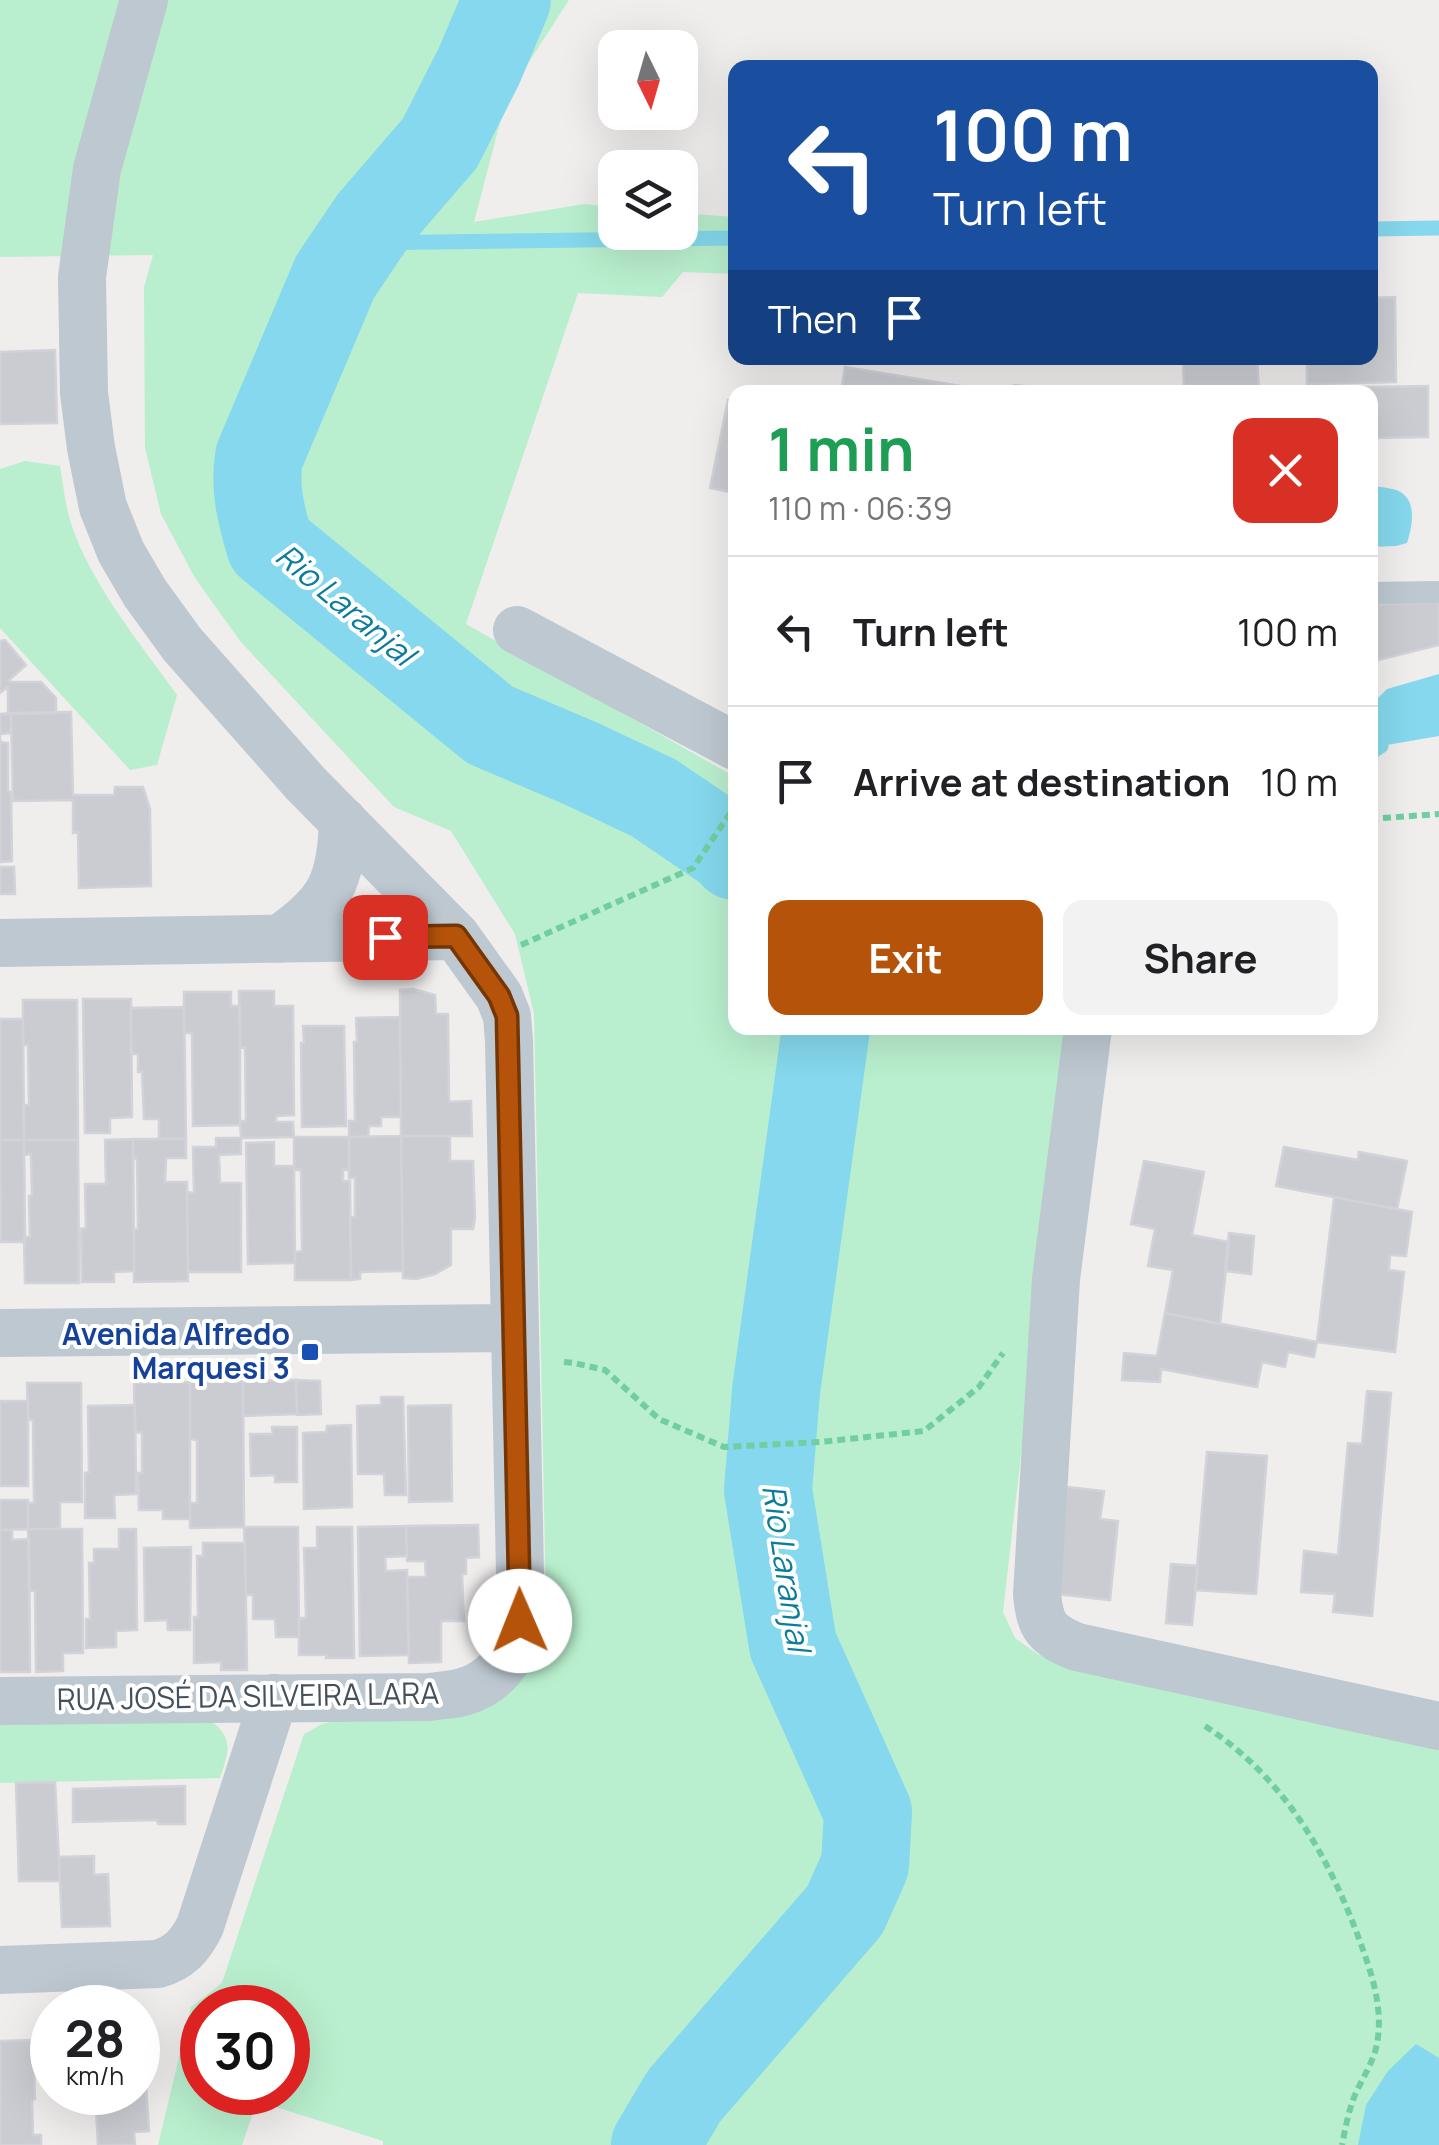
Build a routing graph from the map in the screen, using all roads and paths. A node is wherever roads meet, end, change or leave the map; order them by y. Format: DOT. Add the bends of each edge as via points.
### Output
graph roads {
  1 [pos="144,0"];
  2 [pos="1439,592"];
  3 [pos="1378,593"];
  4 [pos="517,630"];
  5 [pos="728,742"];
  6 [pos="1439,814"];
  7 [pos="728,816"];
  8 [pos="1378,818"];
  9 [pos="343,821"];
  10 [pos="279,939"];
  11 [pos="0,943"];
  12 [pos="469,954"];
  13 [pos="1087,1035"];
  14 [pos="0,1333"];
  15 [pos="1012,1341"];
  16 [pos="515,1345"];
  17 [pos="274,1698"];
  18 [pos="0,1701"];
  19 [pos="1204,1726"];
  20 [pos="1439,1726"];
  21 [pos="0,1970"];
  22 [pos="1342,2145"];
  1 -- 9 [label="street" via="98,169 82,277 84,393 102,507 120,552 182,644"];
  2 -- 3 [label="lane"];
  4 -- 5 [label="street"];
  6 -- 8 [label="path"];
  7 -- 12 [label="path" via="693,868 517,947"];
  9 -- 10 [label="street" via="342,856 330,890 309,918"];
  9 -- 12 [label="street"];
  10 -- 11 [label="street"];
  10 -- 12 [label="street"];
  12 -- 16 [label="street" via="507,1016"];
  13 -- 20 [label="street" via="1056,1279 1039,1616 1047,1631 1078,1647"];
  14 -- 16 [label="street"];
  15 -- 16 [label="path" via="979,1387 924,1431 724,1447 659,1419 604,1370"];
  16 -- 17 [label="street, RUA JOSÉ DA SILVEIRA LARA" via="520,1621 512,1651 492,1677 464,1692"];
  17 -- 18 [label="street, RUA JOSÉ DA SILVEIRA LARA"];
  17 -- 21 [label="street" via="200,1926 182,1953 158,1964"];
  19 -- 22 [label="path" via="1235,1746 1312,1836 1367,1962 1380,2011 1378,2039"];
}
